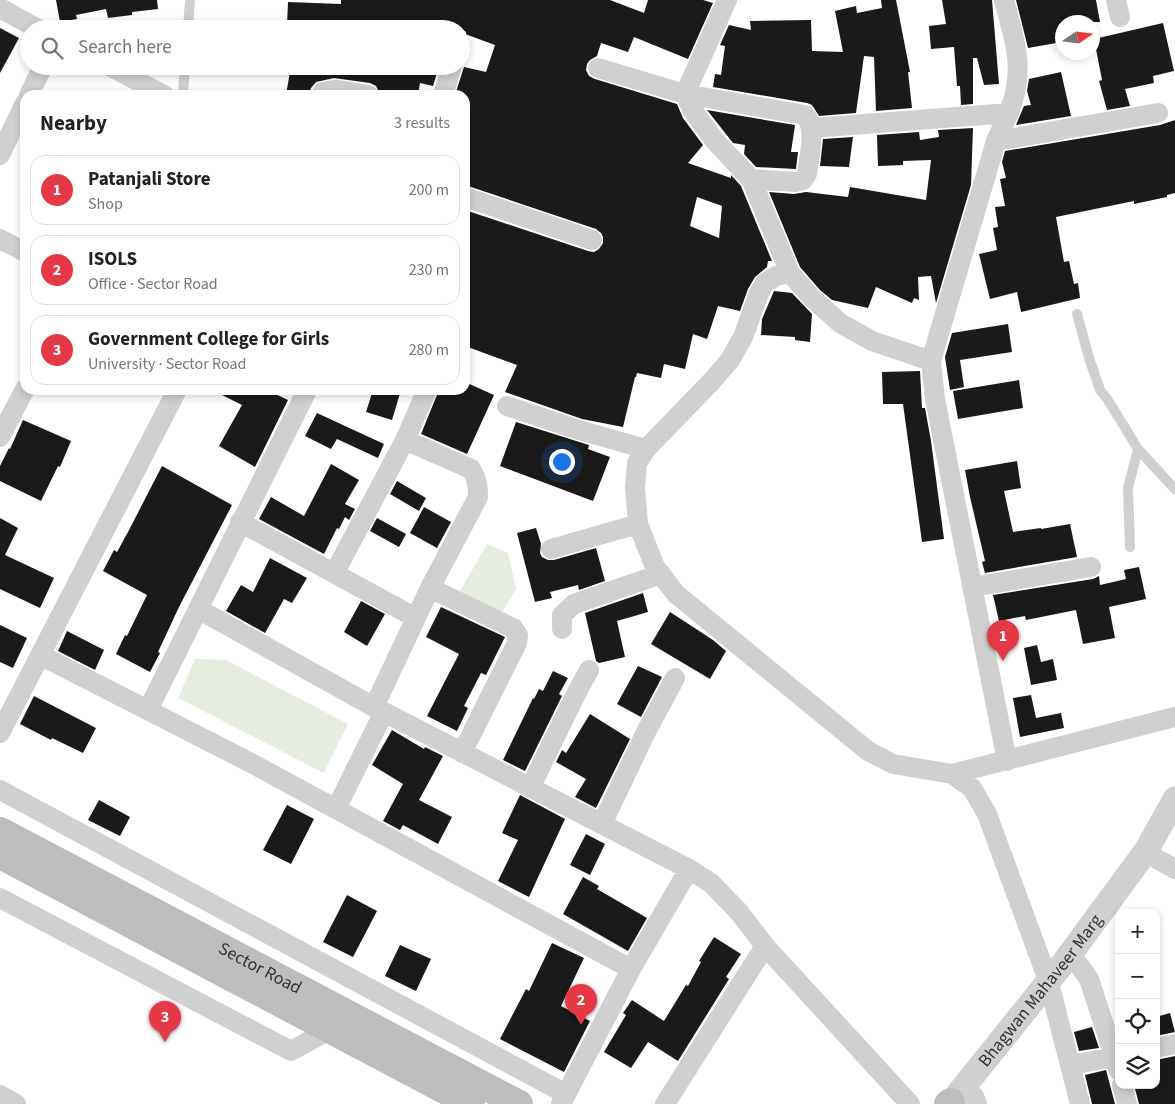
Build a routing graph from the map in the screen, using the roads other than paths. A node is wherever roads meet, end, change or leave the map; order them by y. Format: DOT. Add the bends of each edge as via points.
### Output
graph roads {
  1 [pos="190,0"];
  2 [pos="726,0"];
  3 [pos="1004,0"];
  4 [pos="0,8"];
  5 [pos="22,20"];
  6 [pos="189,20"];
  7 [pos="598,68"];
  8 [pos="39,75"];
  9 [pos="125,75"];
  10 [pos="184,75"];
  11 [pos="449,75"];
  12 [pos="31,90"];
  13 [pos="154,90"];
  14 [pos="183,90"];
  15 [pos="445,90"];
  16 [pos="684,94"];
  17 [pos="20,113"];
  18 [pos="1009,113"];
  19 [pos="1158,113"];
  20 [pos="812,128"];
  21 [pos="996,141"];
  22 [pos="0,155"];
  23 [pos="751,179"];
  24 [pos="470,199"];
  25 [pos="0,240"];
  26 [pos="592,240"];
  27 [pos="20,250"];
  28 [pos="790,273"];
  29 [pos="1077,314"];
  30 [pos="931,361"];
  31 [pos="22,395"];
  32 [pos="174,395"];
  33 [pos="304,395"];
  34 [pos="425,395"];
  35 [pos="507,406"];
  36 [pos="0,437"];
  37 [pos="405,440"];
  38 [pos="646,449"];
  39 [pos="1138,449"];
  40 [pos="1175,488"];
  41 [pos="240,522"];
  42 [pos="638,524"];
  43 [pos="1130,547"];
  44 [pos="551,549"];
  45 [pos="1091,567"];
  46 [pos="334,572"];
  47 [pos="661,574"];
  48 [pos="972,587"];
  49 [pos="430,588"];
  50 [pos="198,609"];
  51 [pos="416,618"];
  52 [pos="562,629"];
  53 [pos="40,655"];
  54 [pos="590,670"];
  55 [pos="675,678"];
  56 [pos="148,710"];
  57 [pos="379,710"];
  58 [pos="1175,717"];
  59 [pos="0,733"];
  60 [pos="462,753"];
  61 [pos="1007,761"];
  62 [pos="952,774"];
  63 [pos="530,788"];
  64 [pos="0,790"];
  65 [pos="1175,799"];
  66 [pos="336,809"];
  67 [pos="602,824"];
  68 [pos="1175,827"];
  69 [pos="0,831"];
  70 [pos="0,855"];
  71 [pos="1166,864"];
  72 [pos="689,868"];
  73 [pos="0,898"];
  74 [pos="765,946"];
  75 [pos="1079,965"];
  76 [pos="631,969"];
  77 [pos="1050,990"];
  78 [pos="331,1029"];
  79 [pos="1175,1044"];
  80 [pos="1160,1047"];
  81 [pos="1115,1052"];
  82 [pos="1115,1061"];
  83 [pos="1071,1065"];
  84 [pos="1123,1089"];
  85 [pos="0,1095"];
  86 [pos="563,1099"];
  87 [pos="961,1102"];
  88 [pos="16,1104"];
  89 [pos="471,1104"];
  90 [pos="519,1104"];
  91 [pos="665,1104"];
  92 [pos="910,1104"];
  93 [pos="1080,1104"];
  94 [pos="1127,1104"];
  1 -- 6 [label="lane"];
  2 -- 16 [label="street"];
  3 -- 18 [label="street" via="1018,64"];
  4 -- 5 [label="street"];
  7 -- 16 [label="street"];
  8 -- 12 [label="street"];
  9 -- 13 [label="street"];
  10 -- 14 [label="lane"];
  11 -- 15 [label="street"];
  16 -- 20 [label="street" via="805,115"];
  16 -- 23 [label="street" via="715,141"];
  17 -- 22 [label="street"];
  18 -- 20 [label="street"];
  18 -- 21 [label="street"];
  19 -- 21 [label="street"];
  20 -- 23 [label="street" via="808,174 803,180"];
  21 -- 30 [label="street"];
  23 -- 28 [label="street"];
  24 -- 26 [label="street"];
  25 -- 27 [label="street"];
  28 -- 30 [label="street" via="840,323 872,341"];
  28 -- 38 [label="street" via="765,283 730,360"];
  29 -- 39 [label="lane" via="1100,390"];
  30 -- 48 [label="street" via="935,399"];
  31 -- 36 [label="street"];
  32 -- 53 [label="street"];
  33 -- 41 [label="street"];
  34 -- 37 [label="street"];
  35 -- 38 [label="street"];
  37 -- 46 [label="street"];
  37 -- 49 [label="street" via="471,469 478,485 478,497"];
  38 -- 42 [label="street" via="638,463 635,487"];
  39 -- 40 [label="lane"];
  39 -- 43 [label="lane" via="1128,488"];
  41 -- 46 [label="street"];
  41 -- 50 [label="street"];
  42 -- 44 [label="street"];
  42 -- 47 [label="street" via="655,567"];
  45 -- 48 [label="street"];
  46 -- 51 [label="street"];
  47 -- 52 [label="street" via="574,604 562,615"];
  47 -- 62 [label="street" via="676,594 868,751 893,764"];
  48 -- 61 [label="street"];
  49 -- 51 [label="street"];
  49 -- 60 [label="street" via="513,628 518,635 517,643"];
  50 -- 56 [label="street"];
  50 -- 57 [label="street"];
  51 -- 57 [label="street"];
  53 -- 56 [label="street"];
  53 -- 59 [label="street"];
  54 -- 63 [label="street"];
  55 -- 67 [label="street"];
  56 -- 66 [label="street"];
  57 -- 60 [label="street"];
  57 -- 66 [label="street"];
  58 -- 61 [label="street"];
  60 -- 63 [label="street"];
  61 -- 62 [label="street"];
  62 -- 77 [label="street" via="972,788 987,814"];
  63 -- 67 [label="street"];
  64 -- 86 [label="street"];
  65 -- 77 [label="street, Bhagwan Mahaveer Marg" via="1146,851"];
  66 -- 76 [label="street"];
  67 -- 72 [label="street"];
  68 -- 71 [label="street, Bhagwan Mahaveer Marg"];
  69 -- 90 [label="main road, Sector Road"];
  70 -- 78 [label="main road, Sector Road"];
  71 -- 75 [label="street, Bhagwan Mahaveer Marg"];
  72 -- 74 [label="street" via="711,883"];
  72 -- 76 [label="street"];
  73 -- 78 [label="street" via="291,1051"];
  74 -- 91 [label="street"];
  74 -- 92 [label="street"];
  75 -- 77 [label="street, Bhagwan Mahaveer Marg"];
  75 -- 81 [label="street" via="1090,979"];
  76 -- 86 [label="street"];
  77 -- 83 [label="street"];
  77 -- 87 [label="street, Bhagwan Mahaveer Marg"];
  78 -- 89 [label="main road, Sector Road"];
  79 -- 80 [label="street"];
  82 -- 83 [label="street"];
  83 -- 93 [label="street"];
  84 -- 94 [label="street"];
  85 -- 88 [label="street"];
}
